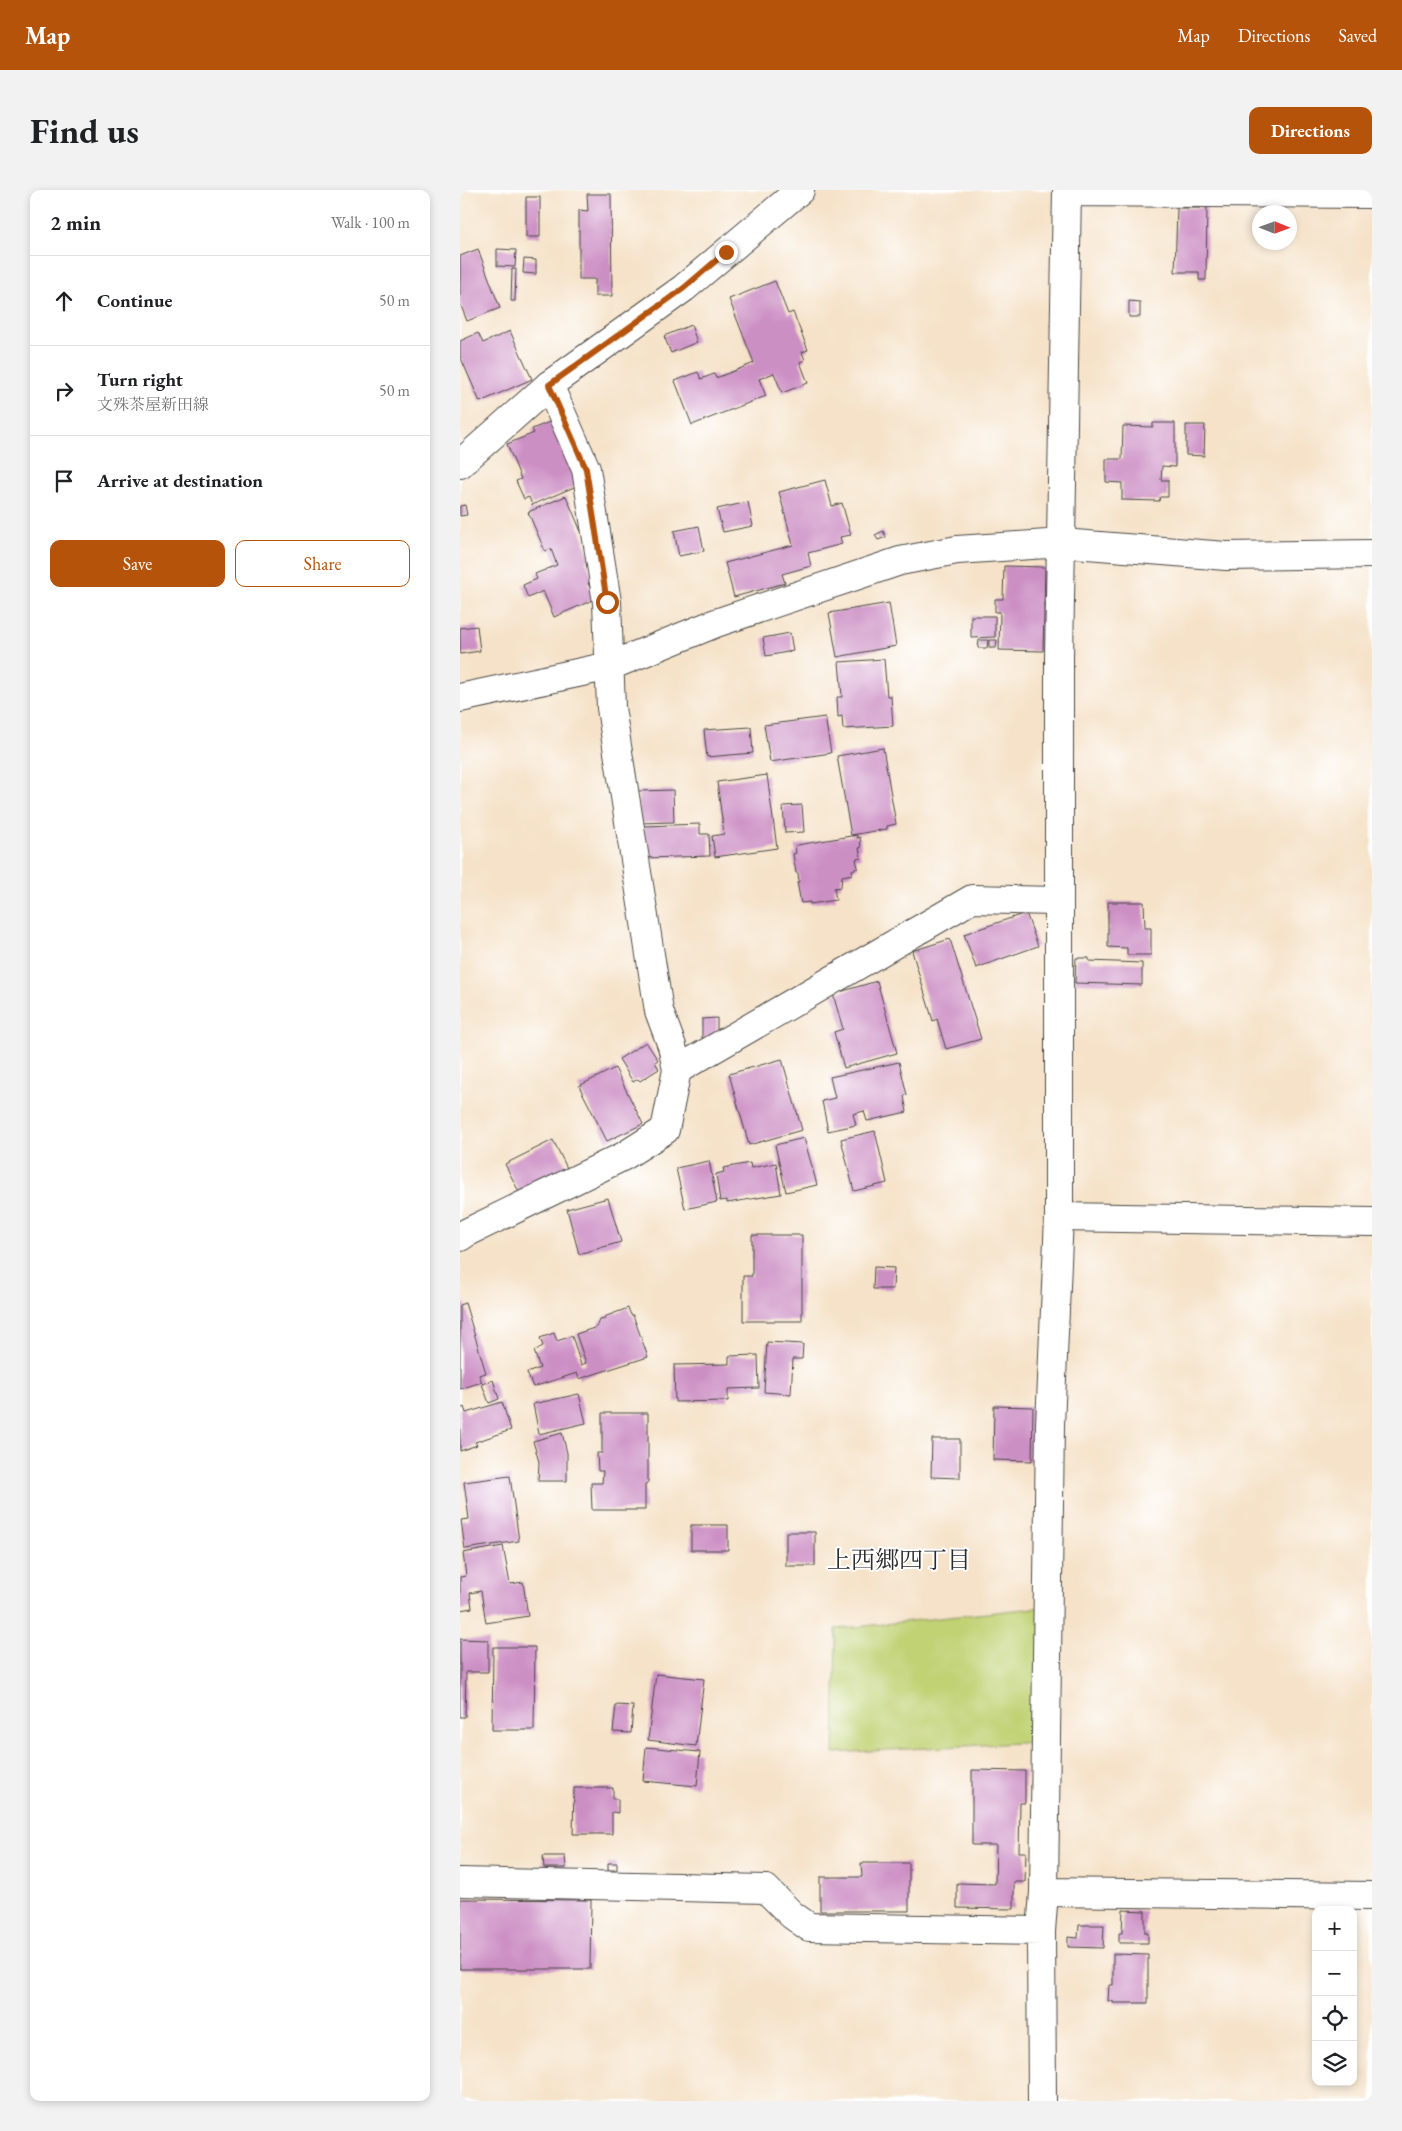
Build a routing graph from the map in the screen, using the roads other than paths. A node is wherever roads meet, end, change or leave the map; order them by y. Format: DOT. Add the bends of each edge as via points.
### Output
graph roads {
  1 [pos="800,190"];
  2 [pos="1067,191"];
  3 [pos="1372,194"];
  4 [pos="549,385"];
  5 [pos="460,464"];
  6 [pos="1062,543"];
  7 [pos="1372,554"];
  8 [pos="610,666"];
  9 [pos="460,698"];
  10 [pos="1058,901"];
  11 [pos="677,1070"];
  12 [pos="1058,1217"];
  13 [pos="1372,1222"];
  14 [pos="460,1238"];
  15 [pos="460,1882"];
  16 [pos="1044,1892"];
  17 [pos="1372,1896"];
  18 [pos="1040,1931"];
  19 [pos="1042,2101"];
  1 -- 4 [label="street" via="684,288"];
  2 -- 3 [label="street"];
  2 -- 6 [label="street"];
  4 -- 5 [label="street"];
  4 -- 8 [label="street" via="586,469 607,602"];
  6 -- 7 [label="street" via="1226,556"];
  6 -- 8 [label="street" via="957,550 900,561 716,623"];
  6 -- 10 [label="street"];
  8 -- 9 [label="street"];
  8 -- 11 [label="street" via="611,708 659,1010"];
  10 -- 11 [label="street" via="972,899"];
  10 -- 12 [label="street"];
  11 -- 14 [label="street" via="665,1130 624,1156"];
  12 -- 13 [label="street"];
  12 -- 16 [label="street" via="1050,1426"];
  15 -- 18 [label="street" via="766,1889 809,1928"];
  16 -- 17 [label="street"];
  16 -- 18 [label="street"];
  18 -- 19 [label="street"];
}
